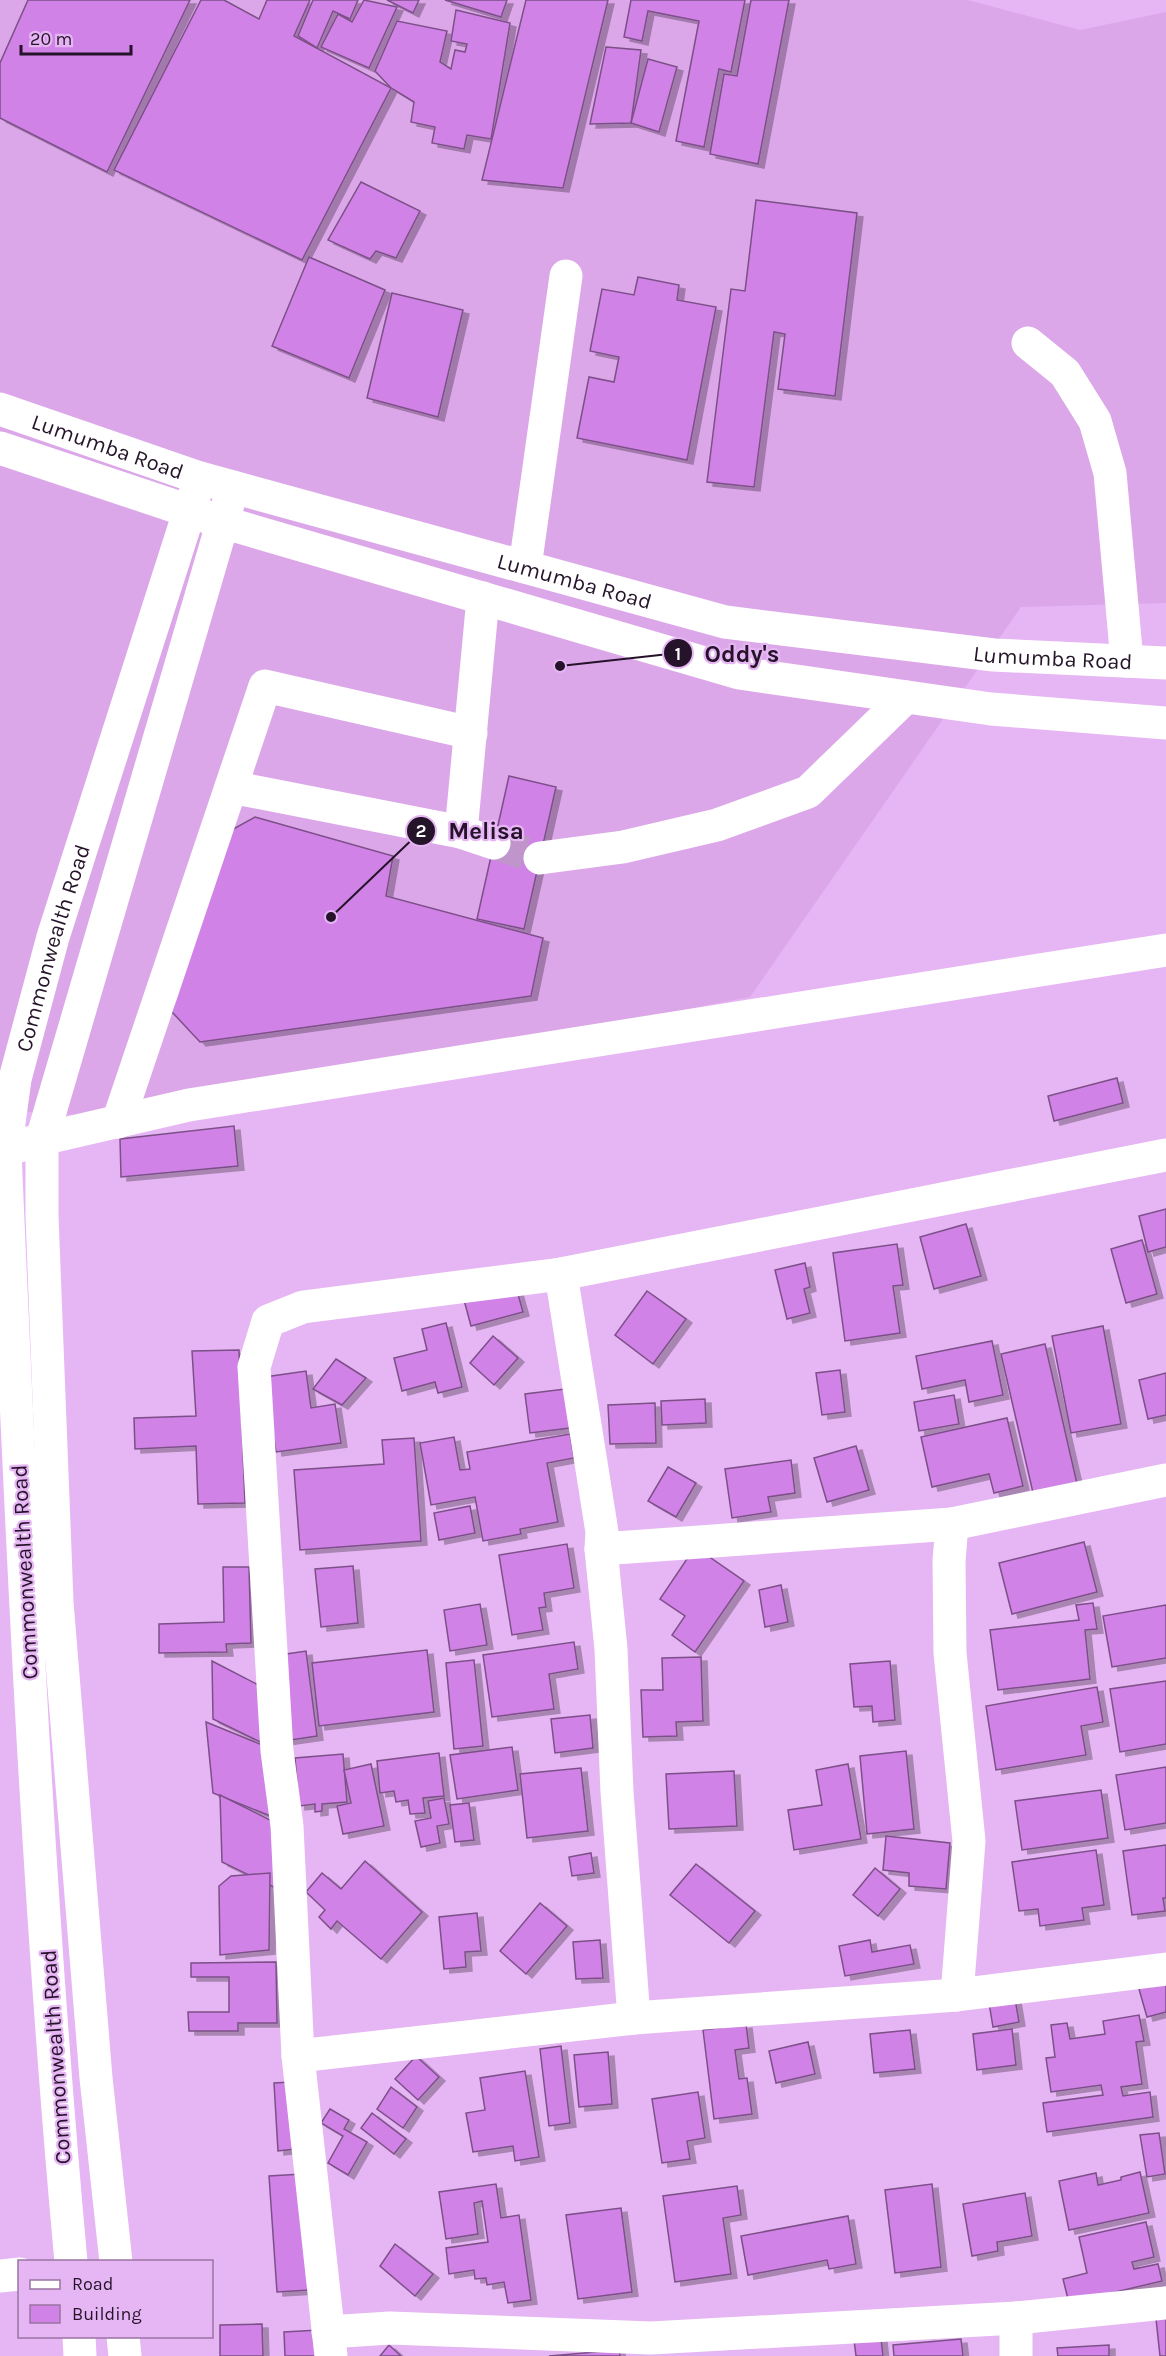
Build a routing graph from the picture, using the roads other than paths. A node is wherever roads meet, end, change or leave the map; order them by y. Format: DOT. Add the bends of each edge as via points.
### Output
graph roads {
  1 [pos="566,276"];
  2 [pos="1028,343"];
  3 [pos="0,409"];
  4 [pos="0,448"];
  5 [pos="200,478"];
  6 [pos="233,487"];
  7 [pos="189,512"];
  8 [pos="222,522"];
  9 [pos="525,567"];
  10 [pos="483,598"];
  11 [pos="1127,661"];
  12 [pos="1166,663"];
  13 [pos="906,697"];
  14 [pos="1166,723"];
  15 [pos="471,733"];
  16 [pos="231,787"];
  17 [pos="461,832"];
  18 [pos="494,843"];
  19 [pos="540,858"];
  20 [pos="1166,950"];
  21 [pos="118,1122"];
  22 [pos="42,1139"];
  23 [pos="3,1152"];
  24 [pos="1166,1155"];
  25 [pos="561,1274"];
  26 [pos="1166,1480"];
  27 [pos="952,1524"];
  28 [pos="601,1549"];
  29 [pos="1166,1969"];
  30 [pos="957,1995"];
  31 [pos="634,2018"];
  32 [pos="298,2056"];
  33 [pos="71,2260"];
  34 [pos="116,2260"];
  35 [pos="18,2274"];
  36 [pos="0,2276"];
  37 [pos="1166,2303"];
  38 [pos="1016,2318"];
  39 [pos="79,2338"];
  40 [pos="123,2338"];
  41 [pos="329,2344"];
  42 [pos="652,2347"];
  43 [pos="81,2356"];
  44 [pos="125,2356"];
  45 [pos="1016,2356"];
  1 -- 9 [label="street"];
  2 -- 11 [label="street" via="1065,373 1095,421 1110,473"];
  3 -- 5 [label="street, Lumumba Road"];
  4 -- 7 [label="street, Lumumba Road"];
  5 -- 6 [label="street, Lumumba Road"];
  5 -- 7 [label="street, Commonwealth Road"];
  6 -- 8 [label="street, Commonwealth Road"];
  6 -- 9 [label="street, Lumumba Road"];
  7 -- 8 [label="street, Lumumba Road"];
  7 -- 23 [label="street, Commonwealth Road" via="53,937 15,1079"];
  8 -- 10 [label="street, Lumumba Road"];
  8 -- 22 [label="street, Commonwealth Road"];
  9 -- 11 [label="street, Lumumba Road" via="725,622 994,655"];
  10 -- 13 [label="street, Lumumba Road" via="739,673"];
  10 -- 15 [label="street"];
  11 -- 12 [label="street, Lumumba Road"];
  13 -- 14 [label="street, Lumumba Road" via="992,709"];
  13 -- 19 [label="street" via="808,792 717,825 623,847"];
  15 -- 16 [label="street" via="265,686"];
  15 -- 17 [label="street"];
  16 -- 17 [label="street"];
  16 -- 21 [label="street"];
  17 -- 18 [label="street"];
  20 -- 21 [label="street" via="189,1105"];
  21 -- 22 [label="street"];
  22 -- 23 [label="street"];
  22 -- 34 [label="street, Commonwealth Road" via="57,1602 96,2078"];
  23 -- 33 [label="street, Commonwealth Road" via="24,1594"];
  24 -- 25 [label="street"];
  25 -- 28 [label="street" via="602,1532"];
  25 -- 32 [label="street" via="303,1307 268,1321 254,1367 277,1751 287,1826"];
  26 -- 27 [label="street"];
  27 -- 28 [label="street"];
  27 -- 30 [label="street" via="950,1653 969,1841"];
  28 -- 31 [label="street"];
  29 -- 30 [label="street"];
  30 -- 31 [label="street"];
  31 -- 32 [label="street"];
  32 -- 41 [label="street"];
  35 -- 36 [label="street"];
  37 -- 38 [label="street"];
  38 -- 42 [label="street"];
  38 -- 45 [label="street"];
  39 -- 43 [label="street"];
  40 -- 44 [label="street"];
  41 -- 42 [label="street" via="390,2328"];
}
